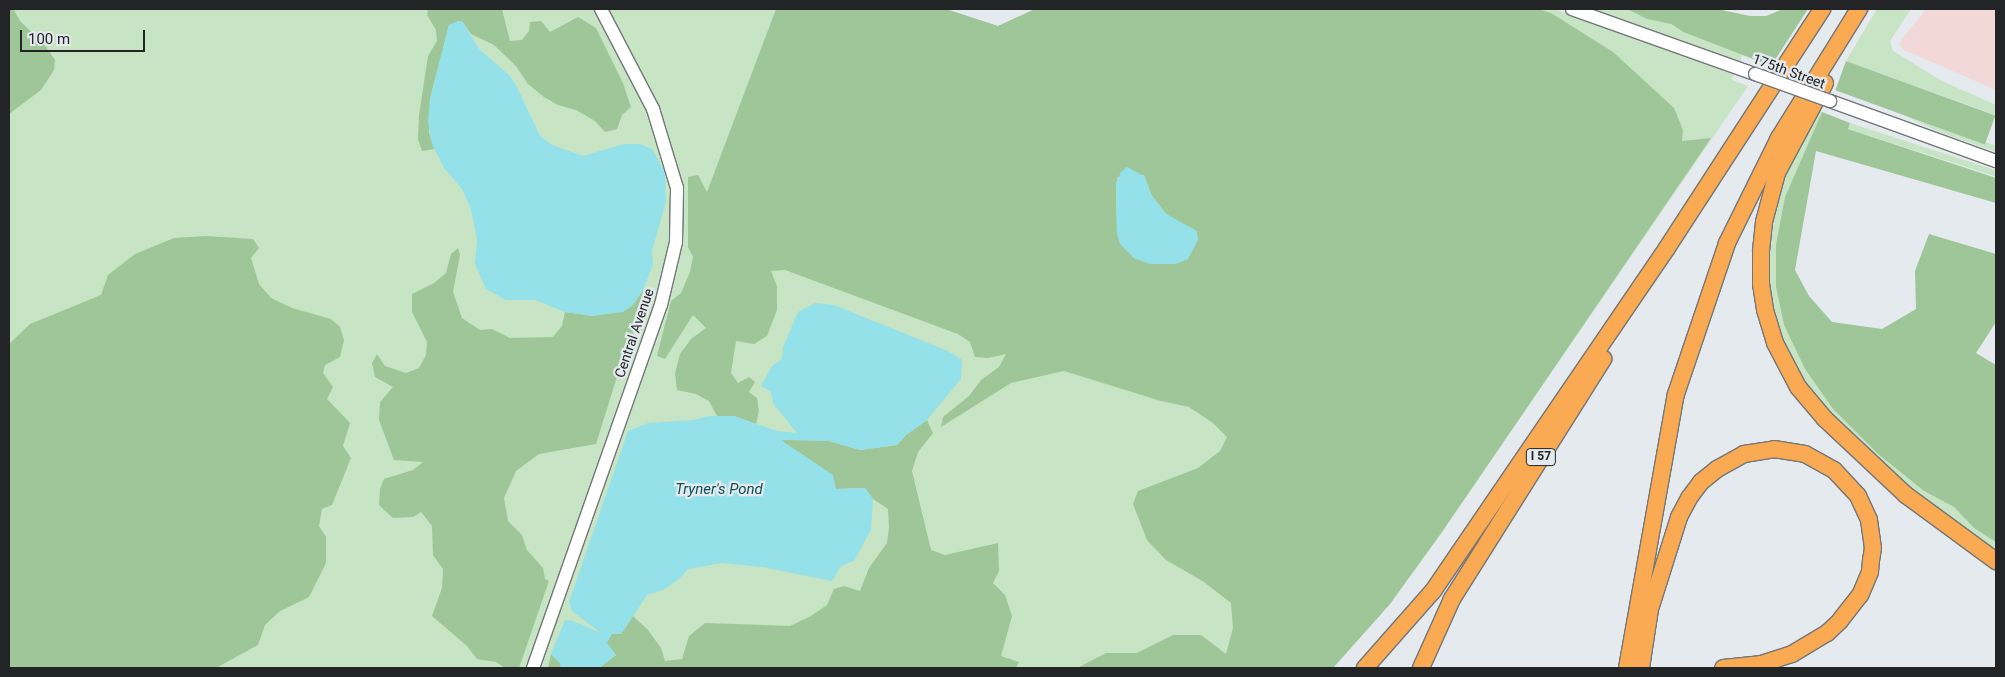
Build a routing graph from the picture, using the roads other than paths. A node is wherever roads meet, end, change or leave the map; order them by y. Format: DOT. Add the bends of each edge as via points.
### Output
graph roads {
  1 [pos="601,9"];
  2 [pos="1572,9"];
  3 [pos="1822,9"];
  4 [pos="1859,9"];
  5 [pos="1868,9"];
  6 [pos="1996,160"];
  7 [pos="1666,248"];
  8 [pos="1702,317"];
  9 [pos="1996,561"];
  10 [pos="1651,606"];
  11 [pos="1639,639"];
  12 [pos="534,668"];
  13 [pos="1365,668"];
  14 [pos="1421,668"];
  15 [pos="1628,668"];
  16 [pos="1641,668"];
  17 [pos="1723,668"];
  1 -- 12 [label="street, Central Avenue" via="653,109 677,188 676,242 661,305"];
  2 -- 6 [label="street, 175th Street, bridge"];
  3 -- 7 [label="highway, I 57"];
  4 -- 8 [label="highway" via="1779,138 1727,243"];
  5 -- 9 [label="highway" via="1777,173 1762,237 1760,272 1765,310 1775,343 1789,372 1825,420 1906,496"];
  7 -- 13 [label="highway" via="1433,591"];
  7 -- 14 [label="highway, I 57" via="1600,364 1452,599"];
  8 -- 10 [label="highway" via="1674,460"];
  8 -- 11 [label="highway" via="1676,394"];
  10 -- 11 [label="highway"];
  10 -- 17 [label="highway" via="1679,517 1689,498 1716,469 1744,454 1774,449 1805,454 1834,470 1858,496 1869,520 1873,548 1870,572 1860,596 1840,621 1817,640 1792,654 1762,664"];
  11 -- 15 [label="highway"];
  11 -- 16 [label="highway"];
}
